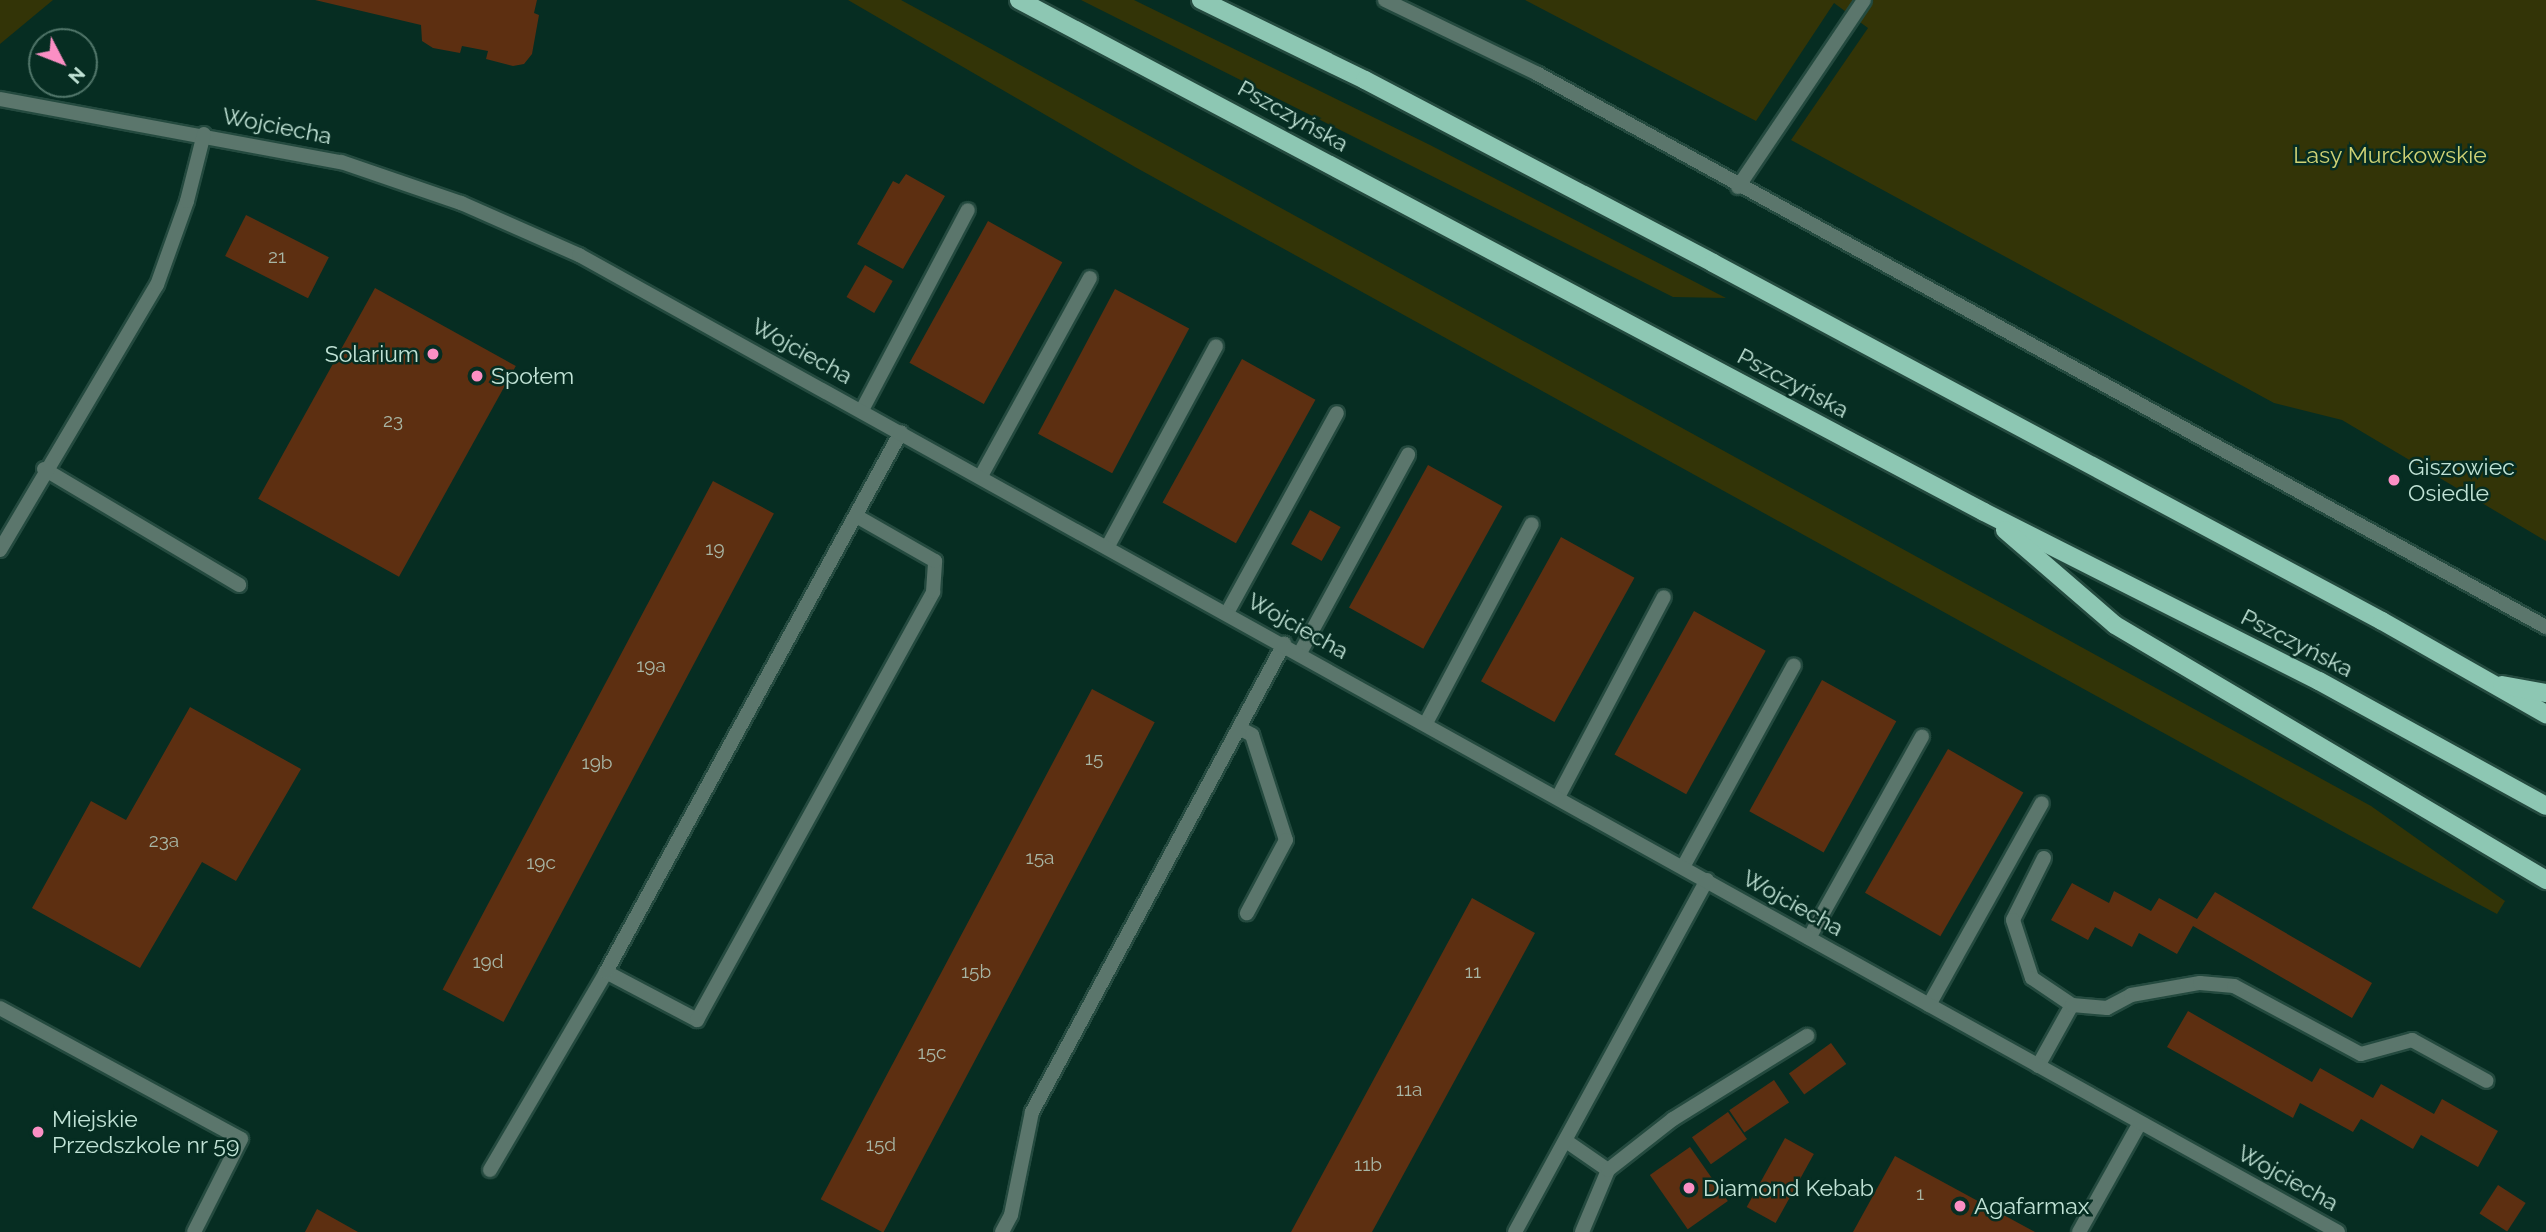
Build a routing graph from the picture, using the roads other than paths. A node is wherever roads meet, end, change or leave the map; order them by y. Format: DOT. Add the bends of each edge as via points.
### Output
graph roads {
  1 [pos="1019,0"];
  2 [pos="1201,0"];
  3 [pos="1385,0"];
  4 [pos="1864,0"];
  5 [pos="0,99"];
  6 [pos="204,134"];
  7 [pos="1738,187"];
  8 [pos="968,210"];
  9 [pos="1090,278"];
  10 [pos="1216,346"];
  11 [pos="862,410"];
  12 [pos="1337,413"];
  13 [pos="901,432"];
  14 [pos="1408,455"];
  15 [pos="44,468"];
  16 [pos="981,476"];
  17 [pos="1984,512"];
  18 [pos="856,516"];
  19 [pos="1532,524"];
  20 [pos="1108,546"];
  21 [pos="0,550"];
  22 [pos="239,585"];
  23 [pos="1664,597"];
  24 [pos="1227,613"];
  25 [pos="2546,627"];
  26 [pos="1284,644"];
  27 [pos="1300,653"];
  28 [pos="1794,665"];
  29 [pos="2488,683"];
  30 [pos="2546,693"];
  31 [pos="2546,714"];
  32 [pos="1426,723"];
  33 [pos="1239,727"];
  34 [pos="1922,737"];
  35 [pos="1558,797"];
  36 [pos="2042,803"];
  37 [pos="2546,806"];
  38 [pos="2044,858"];
  39 [pos="1683,867"];
  40 [pos="1707,880"];
  41 [pos="2546,880"];
  42 [pos="1247,914"];
  43 [pos="1809,938"];
  44 [pos="606,972"];
  45 [pos="1929,1005"];
  46 [pos="2072,1005"];
  47 [pos="0,1008"];
  48 [pos="1807,1035"];
  49 [pos="2038,1066"];
  50 [pos="2487,1081"];
  51 [pos="2140,1123"];
  52 [pos="1566,1141"];
  53 [pos="490,1170"];
  54 [pos="1608,1170"];
  55 [pos="194,1232"];
  56 [pos="1002,1232"];
  57 [pos="1515,1232"];
  58 [pos="1581,1232"];
  59 [pos="2079,1232"];
  60 [pos="2338,1232"];
  1 -- 17 [label="main road, Pszczyńska"];
  2 -- 29 [label="main road" via="1365,80 1726,270 2382,621"];
  3 -- 7 [label="street" via="1538,74"];
  4 -- 7 [label="street"];
  5 -- 6 [label="street, Wojciecha"];
  6 -- 11 [label="street, Wojciecha" via="341,162 519,227 672,304"];
  6 -- 15 [label="street, Wojciecha" via="180,225 157,285"];
  7 -- 25 [label="street"];
  8 -- 11 [label="street"];
  9 -- 16 [label="street"];
  10 -- 20 [label="street"];
  11 -- 13 [label="street, Wojciecha"];
  12 -- 24 [label="street"];
  13 -- 16 [label="street, Wojciecha"];
  13 -- 18 [label="street"];
  14 -- 27 [label="street"];
  15 -- 21 [label="street, Wojciecha"];
  15 -- 22 [label="street"];
  16 -- 20 [label="street, Wojciecha"];
  17 -- 37 [label="main road, Pszczyńska" via="2319,681"];
  17 -- 41 [label="main road" via="2115,625"];
  18 -- 44 [label="street"];
  18 -- 44 [label="street" via="935,561 933,592 697,1020"];
  19 -- 32 [label="street"];
  20 -- 24 [label="street, Wojciecha"];
  23 -- 35 [label="street"];
  24 -- 26 [label="street, Wojciecha"];
  26 -- 27 [label="street, Wojciecha"];
  26 -- 33 [label="street"];
  27 -- 32 [label="street, Wojciecha"];
  28 -- 39 [label="street"];
  29 -- 30 [label="main road"];
  29 -- 31 [label="main road"];
  32 -- 35 [label="street, Wojciecha"];
  33 -- 42 [label="street" via="1252,735 1286,840"];
  33 -- 56 [label="street" via="1032,1112 1011,1215"];
  34 -- 43 [label="street"];
  35 -- 39 [label="street, Wojciecha"];
  36 -- 45 [label="street"];
  38 -- 46 [label="street" via="2013,920 2032,978"];
  39 -- 40 [label="street, Wojciecha"];
  40 -- 43 [label="street, Wojciecha"];
  40 -- 52 [label="street"];
  43 -- 45 [label="street, Wojciecha"];
  44 -- 53 [label="street"];
  45 -- 49 [label="street, Wojciecha"];
  46 -- 49 [label="street"];
  46 -- 50 [label="street" via="2107,1008 2131,995 2200,983 2234,986 2361,1054 2412,1040"];
  47 -- 55 [label="street" via="242,1139"];
  48 -- 54 [label="street" via="1673,1119"];
  49 -- 51 [label="street, Wojciecha"];
  51 -- 59 [label="street"];
  51 -- 60 [label="street, Wojciecha"];
  52 -- 54 [label="street"];
  52 -- 57 [label="street"];
  54 -- 58 [label="street"];
}
